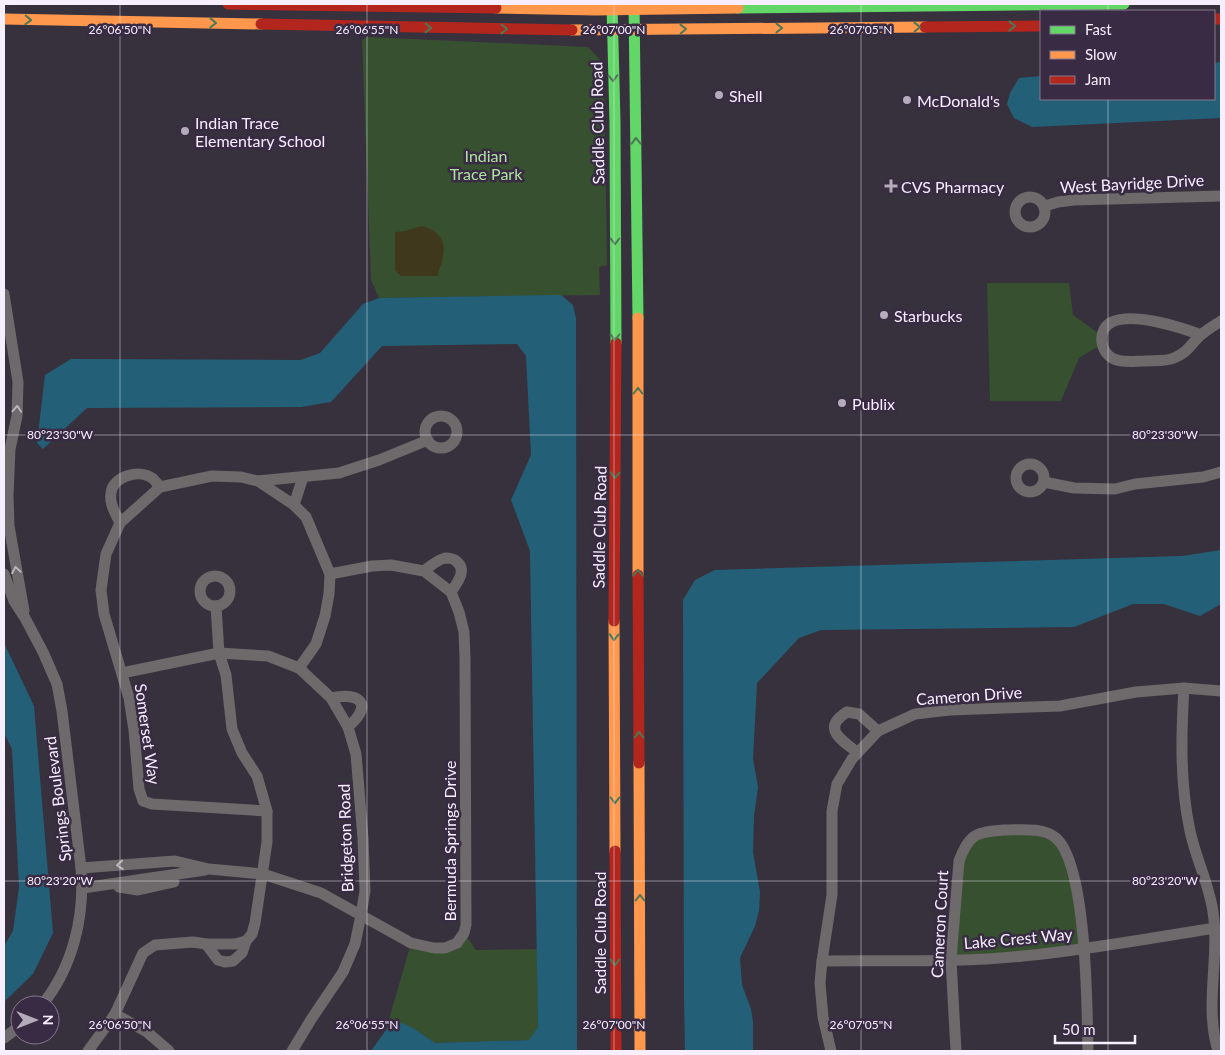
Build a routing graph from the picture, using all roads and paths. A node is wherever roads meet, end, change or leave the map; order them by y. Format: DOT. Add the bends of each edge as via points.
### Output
graph roads {
  1 [pos="228,4"];
  2 [pos="1124,4"];
  3 [pos="635,6"];
  4 [pos="612,7"];
  5 [pos="4,19"];
  6 [pos="1040,26"];
  7 [pos="612,30"];
  8 [pos="634,30"];
  9 [pos="1221,196"];
  10 [pos="1045,206"];
  11 [pos="4,294"];
  12 [pos="1221,320"];
  13 [pos="1201,334"];
  14 [pos="428,440"];
  15 [pos="1221,472"];
  16 [pos="303,477"];
  17 [pos="258,481"];
  18 [pos="1044,482"];
  19 [pos="160,487"];
  20 [pos="6,504"];
  21 [pos="294,505"];
  22 [pos="120,523"];
  23 [pos="6,526"];
  24 [pos="424,571"];
  25 [pos="4,574"];
  26 [pos="330,574"];
  27 [pos="451,592"];
  28 [pos="216,606"];
  29 [pos="25,618"];
  30 [pos="219,653"];
  31 [pos="299,668"];
  32 [pos="122,673"];
  33 [pos="1184,688"];
  34 [pos="1221,690"];
  35 [pos="331,698"];
  36 [pos="348,727"];
  37 [pos="878,731"];
  38 [pos="857,752"];
  39 [pos="267,811"];
  40 [pos="81,868"];
  41 [pos="209,870"];
  42 [pos="264,874"];
  43 [pos="83,888"];
  44 [pos="361,915"];
  45 [pos="1215,928"];
  46 [pos="246,941"];
  47 [pos="206,944"];
  48 [pos="1085,949"];
  49 [pos="822,960"];
  50 [pos="951,960"];
  51 [pos="50,995"];
  52 [pos="115,1014"];
  53 [pos="88,1051"];
  54 [pos="169,1051"];
  55 [pos="292,1051"];
  56 [pos="616,1051"];
  57 [pos="640,1051"];
  58 [pos="831,1051"];
  59 [pos="956,1051"];
  60 [pos="1088,1051"];
  61 [pos="1218,1051"];
  1 -- 4 [label="street"];
  2 -- 3 [label="street" via="798,9"];
  3 -- 4 [label="street"];
  3 -- 8 [label="street"];
  4 -- 7 [label="street, Saddle Club Road"];
  5 -- 7 [label="street, one-way"];
  8 -- 6 [label="street, one-way"];
  7 -- 8 [label="street"];
  7 -- 56 [label="street, Saddle Club Road, one-way" via="615,122"];
  57 -- 8 [label="street, one-way" via="640,440"];
  9 -- 10 [label="street, West Bayridge Drive" via="1074,200"];
  20 -- 11 [label="street, Springs Boulevard, one-way" via="18,382"];
  12 -- 13 [label="street"];
  13 -- 13 [label="street" via="1183,354 1166,360 1118,360 1108,355 1102,344 1105,327 1114,321 1158,322"];
  14 -- 16 [label="street" via="339,473"];
  15 -- 18 [label="street" via="1115,489 1074,488"];
  16 -- 17 [label="street"];
  16 -- 21 [label="street"];
  17 -- 19 [label="street" via="212,476"];
  17 -- 21 [label="street"];
  19 -- 22 [label="street, Somerset Way"];
  19 -- 22 [label="street" via="152,478 142,474 121,478 112,486 110,495"];
  20 -- 23 [label="street, Springs Boulevard"];
  21 -- 26 [label="street" via="306,517"];
  22 -- 32 [label="street, Somerset Way" via="106,554 101,590 104,614"];
  29 -- 23 [label="street, Springs Boulevard, one-way"];
  24 -- 26 [label="street" via="391,565"];
  24 -- 27 [label="street"];
  24 -- 27 [label="street" via="437,561 454,559 462,570 459,582"];
  25 -- 29 [label="street, Springs Boulevard" via="14,601"];
  26 -- 31 [label="street" via="322,626 316,644"];
  27 -- 44 [label="street, Bermuda Springs Drive" via="464,632 465,658 464,933 457,943 434,948 411,943"];
  28 -- 30 [label="street"];
  29 -- 40 [label="street, Springs Boulevard" via="57,684"];
  30 -- 31 [label="street, Bridgeton Road" via="268,656"];
  30 -- 32 [label="street, Bridgeton Road"];
  30 -- 39 [label="street" via="226,675 232,729 257,776"];
  31 -- 35 [label="street, Bridgeton Road"];
  32 -- 39 [label="street, Somerset Way" via="134,730 143,801"];
  33 -- 34 [label="street, Cameron Drive"];
  33 -- 37 [label="street, Cameron Drive" via="1136,692 1060,706 914,714"];
  33 -- 45 [label="street" via="1182,761 1186,811"];
  35 -- 36 [label="street, Bridgeton Road"];
  35 -- 36 [label="street" via="343,695 359,699 362,706 360,715"];
  36 -- 44 [label="street, Bridgeton Road" via="356,754 363,838 365,891"];
  37 -- 38 [label="street, Cameron Drive"];
  37 -- 38 [label="street" via="859,714 847,712 837,718 834,727 837,736"];
  38 -- 49 [label="street, Cameron Drive" via="837,784 832,811 832,895"];
  39 -- 42 [label="street"];
  41 -- 40 [label="street, Bermuda Springs Drive, one-way" via="174,861"];
  40 -- 43 [label="street, Springs Boulevard"];
  41 -- 42 [label="street, Bermuda Springs Drive"];
  41 -- 43 [label="street, Bermuda Springs Drive" via="169,884 138,890 107,885"];
  42 -- 44 [label="street, Bermuda Springs Drive" via="321,893"];
  42 -- 46 [label="street" via="255,923"];
  43 -- 51 [label="street, Springs Boulevard" via="79,924 69,960"];
  44 -- 55 [label="street, Bridgeton Road" via="355,944 343,972"];
  45 -- 48 [label="street, Lake Crest Way"];
  45 -- 61 [label="street" via="1212,1007"];
  46 -- 47 [label="street"];
  46 -- 47 [label="street" via="242,954 233,961 225,962 218,960"];
  47 -- 52 [label="street" via="155,945 143,953"];
  48 -- 50 [label="street, Lake Crest Way"];
  48 -- 50 [label="street, Cameron Court" via="1071,869 1063,846 1041,831 984,831 974,835 964,846 959,861"];
  48 -- 60 [label="street, Cameron Court"];
  49 -- 50 [label="street, Lake Crest Way"];
  49 -- 58 [label="street, Cameron Drive" via="820,995"];
  50 -- 59 [label="street, Cameron Court"];
  52 -- 53 [label="street"];
  52 -- 54 [label="street" via="147,1032"];
}
